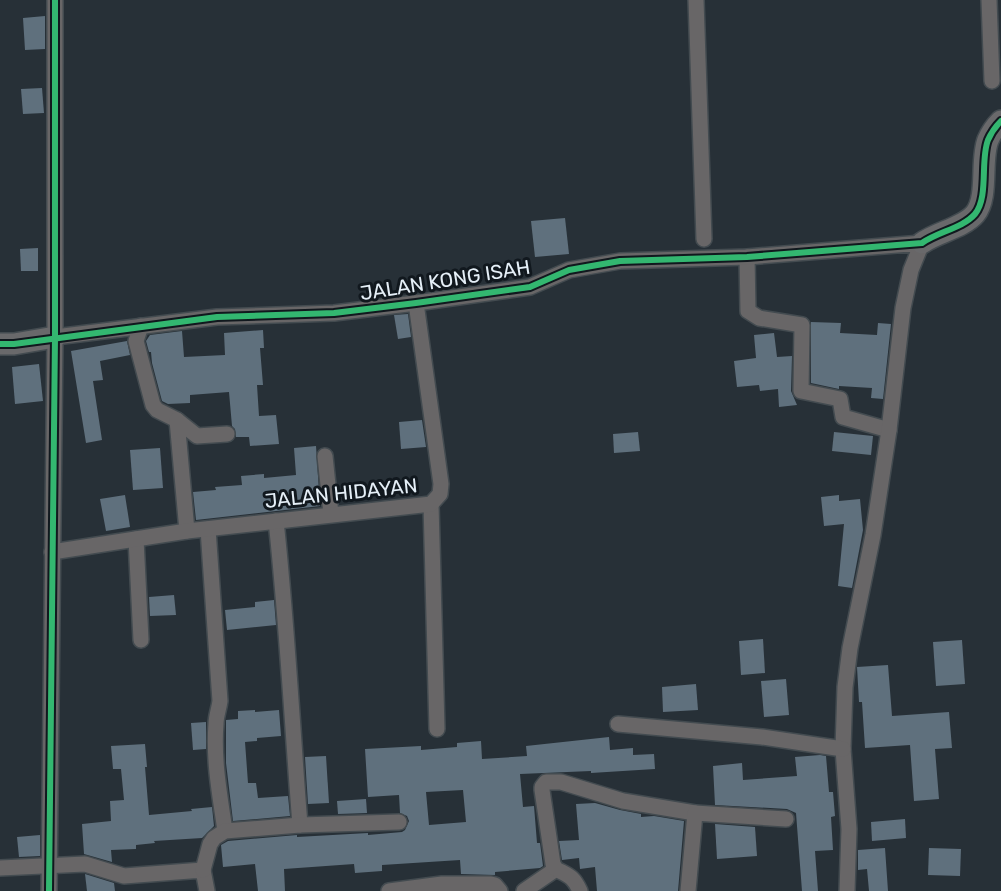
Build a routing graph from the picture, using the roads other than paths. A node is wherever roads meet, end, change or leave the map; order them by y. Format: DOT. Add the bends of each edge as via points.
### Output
graph roads {
  1 [pos="55,0"];
  2 [pos="696,0"];
  3 [pos="989,0"];
  4 [pos="992,81"];
  5 [pos="1001,121"];
  6 [pos="704,239"];
  7 [pos="922,243"];
  8 [pos="747,257"];
  9 [pos="416,303"];
  10 [pos="141,326"];
  11 [pos="55,338"];
  12 [pos="0,344"];
  13 [pos="177,420"];
  14 [pos="889,430"];
  15 [pos="227,434"];
  16 [pos="325,456"];
  17 [pos="431,504"];
  18 [pos="331,514"];
  19 [pos="276,521"];
  20 [pos="208,529"];
  21 [pos="187,531"];
  22 [pos="136,539"];
  23 [pos="52,552"];
  24 [pos="141,640"];
  25 [pos="618,724"];
  26 [pos="437,729"];
  27 [pos="843,749"];
  28 [pos="695,813"];
  29 [pos="786,819"];
  30 [pos="399,822"];
  31 [pos="300,825"];
  32 [pos="225,831"];
  33 [pos="49,866"];
  34 [pos="0,868"];
  35 [pos="556,869"];
  36 [pos="203,870"];
  37 [pos="125,884"];
  38 [pos="49,891"];
  39 [pos="207,891"];
  40 [pos="388,891"];
  41 [pos="500,891"];
  42 [pos="524,891"];
  43 [pos="580,891"];
  44 [pos="688,891"];
  45 [pos="847,891"];
  1 -- 11 [label="street"];
  2 -- 6 [label="street"];
  3 -- 4 [label="street"];
  5 -- 7 [label="street, JALAN KONG ISAH" via="987,141 976,213"];
  7 -- 8 [label="street, JALAN KONG ISAH"];
  7 -- 14 [label="street" via="903,308"];
  8 -- 9 [label="street, JALAN KONG ISAH" via="620,261 569,270 530,287"];
  8 -- 14 [label="street" via="748,311 759,318 802,325 801,391 840,399 843,417"];
  9 -- 10 [label="street, JALAN KONG ISAH" via="334,313 217,317"];
  9 -- 17 [label="street, JALAN HIDAYAN" via="441,484 440,494"];
  10 -- 11 [label="street, JALAN KONG ISAH"];
  10 -- 13 [label="street" via="136,341 153,405"];
  11 -- 12 [label="street, JALAN KONG ISAH"];
  11 -- 23 [label="street"];
  13 -- 15 [label="street" via="197,436"];
  13 -- 21 [label="street"];
  14 -- 27 [label="street" via="850,648"];
  16 -- 18 [label="street"];
  17 -- 18 [label="street, JALAN HIDAYAN"];
  17 -- 26 [label="street"];
  18 -- 19 [label="street, JALAN HIDAYAN"];
  19 -- 20 [label="street, JALAN HIDAYAN"];
  19 -- 31 [label="street"];
  20 -- 21 [label="street, JALAN HIDAYAN"];
  20 -- 32 [label="street" via="220,701 216,744"];
  21 -- 22 [label="street, JALAN HIDAYAN"];
  22 -- 23 [label="street, JALAN HIDAYAN"];
  22 -- 24 [label="street"];
  23 -- 33 [label="street"];
  25 -- 27 [label="street"];
  27 -- 45 [label="street" via="849,829"];
  28 -- 29 [label="street"];
  28 -- 35 [label="street" via="623,801 561,782 546,782 542,790"];
  28 -- 44 [label="street"];
  30 -- 31 [label="street"];
  31 -- 32 [label="street"];
  32 -- 36 [label="street" via="210,844"];
  33 -- 34 [label="street"];
  33 -- 37 [label="street" via="84,864"];
  33 -- 38 [label="street"];
  35 -- 42 [label="street"];
  35 -- 43 [label="street" via="568,874"];
  36 -- 37 [label="street"];
  36 -- 39 [label="street"];
  40 -- 41 [label="street" via="453,884 491,884"];
}
